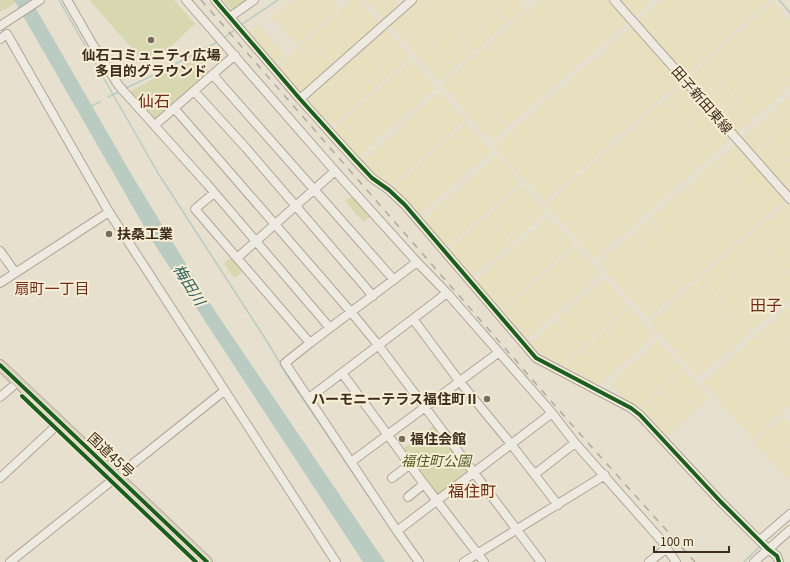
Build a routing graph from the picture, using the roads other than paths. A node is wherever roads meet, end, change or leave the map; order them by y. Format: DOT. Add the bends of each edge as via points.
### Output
graph roads {
  1 [pos="40,0"];
  2 [pos="67,0"];
  3 [pos="186,0"];
  4 [pos="215,0"];
  5 [pos="254,0"];
  6 [pos="412,0"];
  7 [pos="614,0"];
  8 [pos="1,22"];
  9 [pos="234,22"];
  10 [pos="0,38"];
  11 [pos="235,55"];
  12 [pos="213,75"];
  13 [pos="194,91"];
  14 [pos="300,99"];
  15 [pos="174,108"];
  16 [pos="155,125"];
  17 [pos="335,171"];
  18 [pos="315,190"];
  19 [pos="214,193"];
  20 [pos="790,200"];
  21 [pos="296,206"];
  22 [pos="109,212"];
  23 [pos="276,224"];
  24 [pos="256,241"];
  25 [pos="0,251"];
  26 [pos="237,258"];
  27 [pos="417,262"];
  28 [pos="15,272"];
  29 [pos="394,280"];
  30 [pos="0,283"];
  31 [pos="447,293"];
  32 [pos="373,296"];
  33 [pos="351,312"];
  34 [pos="413,319"];
  35 [pos="330,328"];
  36 [pos="310,343"];
  37 [pos="379,346"];
  38 [pos="498,353"];
  39 [pos="0,365"];
  40 [pos="342,373"];
  41 [pos="0,375"];
  42 [pos="460,382"];
  43 [pos="12,387"];
  44 [pos="224,391"];
  45 [pos="0,397"];
  46 [pos="309,398"];
  47 [pos="425,407"];
  48 [pos="552,413"];
  49 [pos="55,427"];
  50 [pos="388,435"];
  51 [pos="575,442"];
  52 [pos="511,444"];
  53 [pos="351,462"];
  54 [pos="409,465"];
  55 [pos="475,473"];
  56 [pos="535,474"];
  57 [pos="605,475"];
  58 [pos="0,478"];
  59 [pos="392,478"];
  60 [pos="115,479"];
  61 [pos="424,484"];
  62 [pos="408,497"];
  63 [pos="437,501"];
  64 [pos="558,505"];
  65 [pos="790,514"];
  66 [pos="517,530"];
  67 [pos="790,530"];
  68 [pos="397,531"];
  69 [pos="763,544"];
  70 [pos="667,548"];
  71 [pos="478,554"];
  72 [pos="10,562"];
  73 [pos="196,562"];
  74 [pos="207,562"];
  75 [pos="336,562"];
  76 [pos="419,562"];
  77 [pos="464,562"];
  78 [pos="484,562"];
  79 [pos="541,562"];
  80 [pos="649,562"];
  81 [pos="676,562"];
  82 [pos="754,562"];
  83 [pos="779,562"];
  1 -- 8 [label="street"];
  2 -- 16 [label="street" via="92,45 122,89"];
  3 -- 11 [label="street"];
  4 -- 9 [label="street"];
  5 -- 9 [label="street"];
  6 -- 14 [label="street"];
  7 -- 20 [label="street, 田子新田東線"];
  9 -- 14 [label="street"];
  10 -- 22 [label="street" via="7,34"];
  11 -- 12 [label="street"];
  11 -- 17 [label="street"];
  12 -- 13 [label="street"];
  12 -- 18 [label="street"];
  13 -- 15 [label="street"];
  13 -- 21 [label="street"];
  14 -- 69 [label="street" via="372,178 405,205 536,358 640,415"];
  15 -- 16 [label="street"];
  15 -- 23 [label="street"];
  16 -- 19 [label="street"];
  17 -- 18 [label="street"];
  17 -- 27 [label="street"];
  18 -- 21 [label="street"];
  18 -- 29 [label="street"];
  19 -- 24 [label="street"];
  19 -- 26 [label="street" via="195,209"];
  21 -- 23 [label="street"];
  21 -- 32 [label="street"];
  22 -- 28 [label="street"];
  22 -- 44 [label="street"];
  23 -- 24 [label="street"];
  23 -- 33 [label="street"];
  24 -- 26 [label="street"];
  24 -- 35 [label="street"];
  25 -- 28 [label="street"];
  26 -- 36 [label="street"];
  27 -- 29 [label="street"];
  27 -- 31 [label="street"];
  28 -- 30 [label="street"];
  29 -- 32 [label="street"];
  31 -- 34 [label="street"];
  31 -- 38 [label="street"];
  32 -- 33 [label="street"];
  33 -- 35 [label="street"];
  33 -- 37 [label="street"];
  34 -- 37 [label="street"];
  34 -- 42 [label="street"];
  35 -- 36 [label="street"];
  36 -- 46 [label="street" via="285,362"];
  37 -- 40 [label="street"];
  37 -- 47 [label="street"];
  38 -- 42 [label="street"];
  38 -- 48 [label="street"];
  39 -- 60 [label="highway, 国道45号"];
  40 -- 46 [label="street"];
  40 -- 50 [label="street"];
  41 -- 43 [label="highway, 国道45号"];
  42 -- 47 [label="street"];
  42 -- 52 [label="street"];
  43 -- 45 [label="street"];
  43 -- 49 [label="highway, 国道45号"];
  44 -- 60 [label="street"];
  44 -- 75 [label="street"];
  46 -- 53 [label="street"];
  47 -- 50 [label="street"];
  47 -- 55 [label="street"];
  48 -- 51 [label="street"];
  48 -- 52 [label="street"];
  49 -- 58 [label="street"];
  49 -- 60 [label="highway, 国道45号"];
  50 -- 53 [label="street"];
  50 -- 54 [label="street"];
  51 -- 56 [label="street"];
  51 -- 57 [label="street"];
  52 -- 55 [label="street"];
  52 -- 56 [label="street"];
  53 -- 68 [label="street"];
  54 -- 59 [label="street"];
  54 -- 61 [label="street"];
  55 -- 63 [label="street"];
  55 -- 66 [label="street"];
  56 -- 64 [label="street"];
  57 -- 64 [label="street"];
  57 -- 70 [label="street"];
  60 -- 72 [label="street"];
  60 -- 73 [label="highway, 国道45号"];
  60 -- 74 [label="highway, 国道45号"];
  61 -- 62 [label="street"];
  61 -- 63 [label="street"];
  63 -- 68 [label="street"];
  63 -- 71 [label="street"];
  64 -- 66 [label="street"];
  65 -- 69 [label="street"];
  66 -- 71 [label="street"];
  66 -- 79 [label="street"];
  67 -- 69 [label="street"];
  68 -- 76 [label="street"];
  69 -- 82 [label="street"];
  69 -- 83 [label="street" via="777,556"];
  70 -- 80 [label="street"];
  70 -- 81 [label="street"];
  71 -- 77 [label="street"];
  71 -- 78 [label="street"];
}
